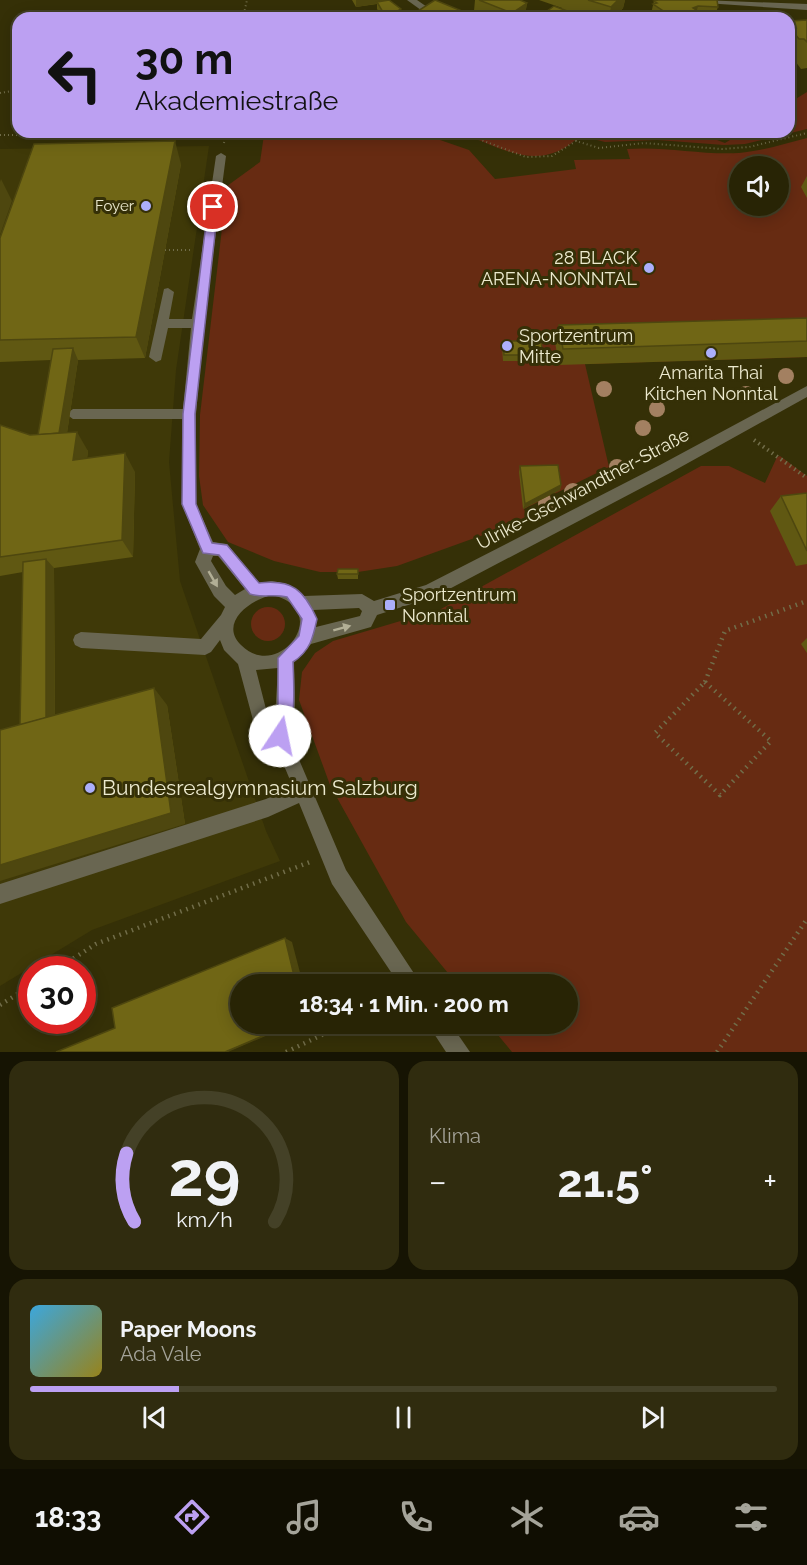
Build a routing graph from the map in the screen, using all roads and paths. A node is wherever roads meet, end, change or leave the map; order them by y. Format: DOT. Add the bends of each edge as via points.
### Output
graph roads {
  1 [pos="411,0"];
  2 [pos="705,0"];
  3 [pos="807,7"];
  4 [pos="427,12"];
  5 [pos="476,138"];
  6 [pos="579,138"];
  7 [pos="786,138"];
  8 [pos="576,141"];
  9 [pos="221,156"];
  10 [pos="199,249"];
  11 [pos="165,250"];
  12 [pos="168,292"];
  13 [pos="198,323"];
  14 [pos="163,324"];
  15 [pos="156,357"];
  16 [pos="807,391"];
  17 [pos="73,414"];
  18 [pos="189,414"];
  19 [pos="739,429"];
  20 [pos="807,478"];
  21 [pos="208,549"];
  22 [pos="255,590"];
  23 [pos="807,601"];
  24 [pos="301,603"];
  25 [pos="372,609"];
  26 [pos="230,614"];
  27 [pos="306,638"];
  28 [pos="81,640"];
  29 [pos="286,658"];
  30 [pos="245,660"];
  31 [pos="705,682"];
  32 [pos="280,736"];
  33 [pos="303,792"];
  34 [pos="328,853"];
  35 [pos="0,894"];
  36 [pos="807,919"];
  37 [pos="77,956"];
  38 [pos="404,974"];
  39 [pos="18,994"];
  40 [pos="0,1005"];
  41 [pos="324,1034"];
  42 [pos="445,1034"];
  43 [pos="286,1052"];
  44 [pos="459,1052"];
  45 [pos="717,1052"];
  1 -- 4 [label="street"];
  2 -- 3 [label="street" via="761,8"];
  5 -- 8 [label="path" via="526,157 552,156"];
  6 -- 8 [label="path"];
  7 -- 8 [label="path" via="722,149 644,143 599,148"];
  9 -- 13 [label="street"];
  10 -- 11 [label="path"];
  12 -- 14 [label="street"];
  13 -- 14 [label="street"];
  13 -- 18 [label="street"];
  14 -- 15 [label="street"];
  16 -- 19 [label="street, Ulrike-Gschwandtner-Straße"];
  17 -- 18 [label="street"];
  18 -- 21 [label="street" via="189,504"];
  19 -- 20 [label="path"];
  19 -- 25 [label="street, Ulrike-Gschwandtner-Straße" via="430,591"];
  21 -- 22 [label="street" via="222,549"];
  21 -- 26 [label="street, one-way" via="203,562"];
  22 -- 24 [label="street" via="274,587 291,592"];
  22 -- 26 [label="street"];
  23 -- 31 [label="path" via="725,631"];
  24 -- 25 [label="street" via="362,601"];
  24 -- 27 [label="street" via="309,619"];
  27 -- 25 [label="street, Ulrike-Gschwandtner-Straße, one-way" via="365,622"];
  26 -- 28 [label="street" via="205,647"];
  26 -- 30 [label="street" via="225,638 232,652"];
  27 -- 29 [label="street"];
  29 -- 30 [label="street" via="265,664"];
  29 -- 32 [label="street" via="286,708"];
  30 -- 32 [label="street" via="259,714"];
  31 -- 31 [label="path" via="771,741 720,795 655,733"];
  32 -- 33 [label="street"];
  33 -- 34 [label="street"];
  33 -- 35 [label="street" via="268,807"];
  34 -- 37 [label="path" via="96,944"];
  34 -- 38 [label="street" via="339,877"];
  36 -- 45 [label="path"];
  39 -- 40 [label="path"];
  41 -- 43 [label="path"];
  42 -- 44 [label="street"];
}
